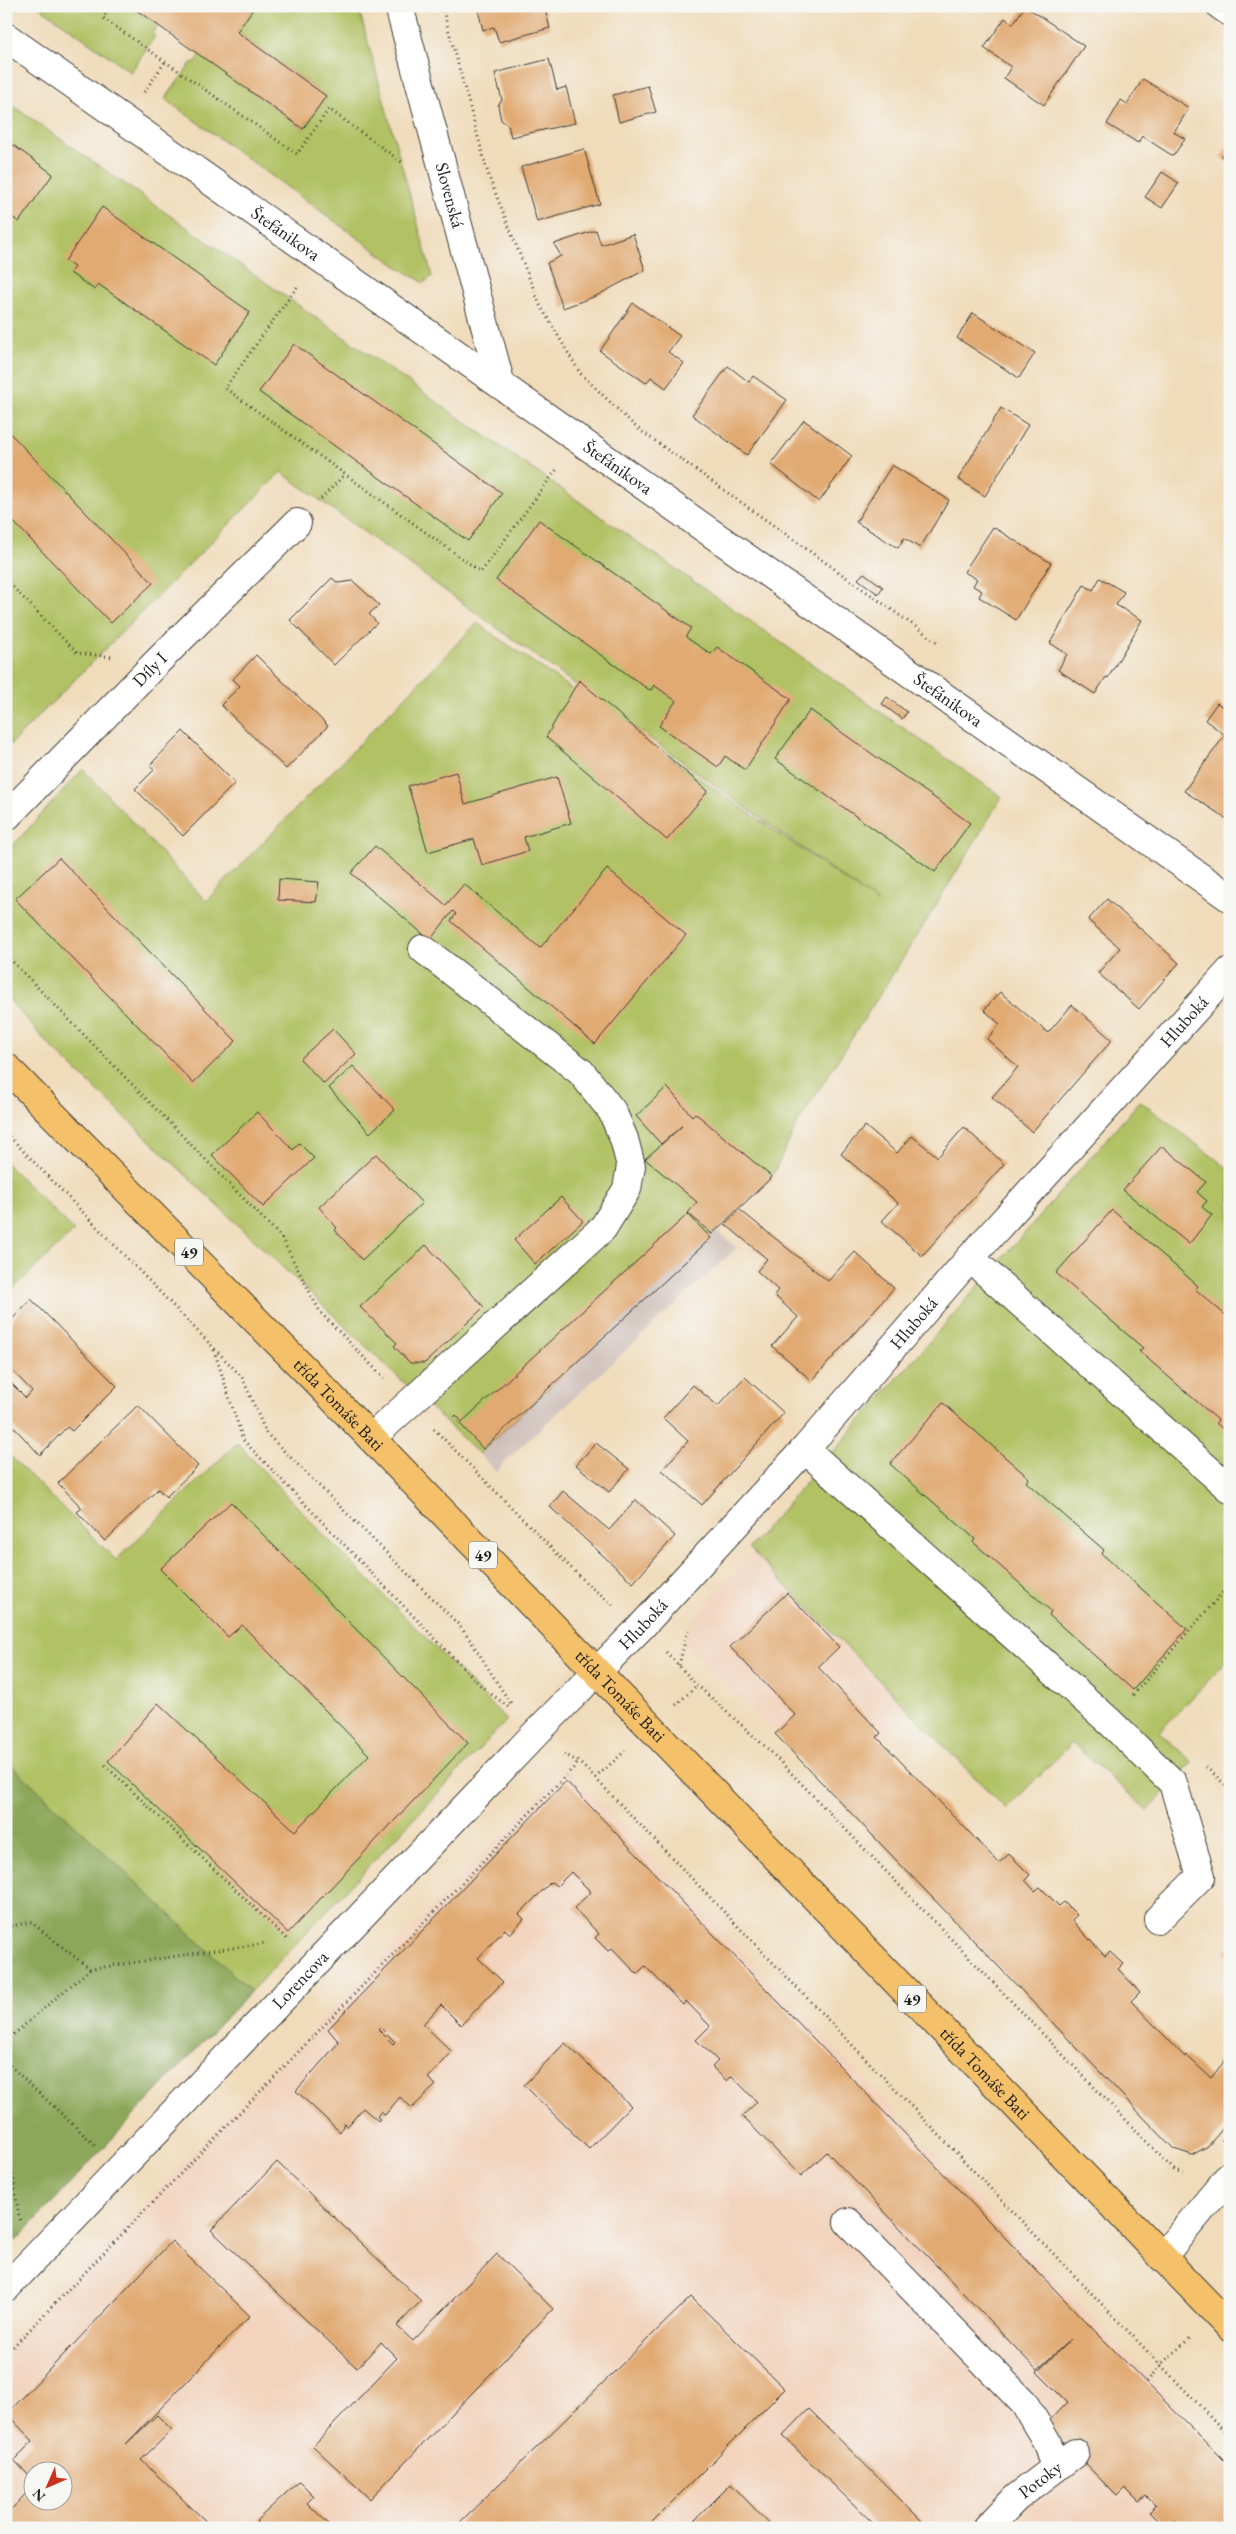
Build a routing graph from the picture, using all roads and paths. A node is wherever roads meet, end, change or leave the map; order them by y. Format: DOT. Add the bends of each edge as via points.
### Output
graph roads {
  1 [pos="111,6"];
  2 [pos="399,6"];
  3 [pos="442,6"];
  4 [pos="1221,6"];
  5 [pos="1230,12"];
  6 [pos="6,37"];
  7 [pos="165,62"];
  8 [pos="142,95"];
  9 [pos="405,164"];
  10 [pos="297,287"];
  11 [pos="501,385"];
  12 [pos="557,469"];
  13 [pos="297,523"];
  14 [pos="6,580"];
  15 [pos="937,642"];
  16 [pos="156,663"];
  17 [pos="6,817"];
  18 [pos="1230,898"];
  19 [pos="422,949"];
  20 [pos="6,955"];
  21 [pos="1230,970"];
  22 [pos="6,1067"];
  23 [pos="6,1133"];
  24 [pos="970,1258"];
  25 [pos="213,1347"];
  26 [pos="408,1403"];
  27 [pos="370,1438"];
  28 [pos="805,1449"];
  29 [pos="1230,1489"];
  30 [pos="1230,1584"];
  31 [pos="641,1628"];
  32 [pos="595,1672"];
  33 [pos="1110,1722"];
  34 [pos="536,1733"];
  35 [pos="579,1762"];
  36 [pos="1202,1764"];
  37 [pos="105,1765"];
  38 [pos="1230,1789"];
  39 [pos="1158,1920"];
  40 [pos="6,1927"];
  41 [pos="294,1942"];
  42 [pos="266,1943"];
  43 [pos="90,1969"];
  44 [pos="6,2041"];
  45 [pos="6,2062"];
  46 [pos="6,2130"];
  47 [pos="1230,2132"];
  48 [pos="1218,2145"];
  49 [pos="121,2169"];
  50 [pos="1190,2172"];
  51 [pos="1230,2175"];
  52 [pos="848,2222"];
  53 [pos="1162,2257"];
  54 [pos="26,2267"];
  55 [pos="6,2288"];
  56 [pos="1223,2320"];
  57 [pos="6,2354"];
  58 [pos="1160,2365"];
  59 [pos="1148,2382"];
  60 [pos="1230,2437"];
  61 [pos="987,2528"];
  1 -- 7 [label="path" via="102,18"];
  2 -- 11 [label="street, Slovenská"];
  3 -- 15 [label="path" via="489,177 540,305 580,373 637,428"];
  4 -- 5 [label="street"];
  6 -- 11 [label="street, Štefánikova"];
  7 -- 8 [label="path"];
  7 -- 9 [label="path" via="296,154 329,109"];
  10 -- 12 [label="path" via="225,388 481,572"];
  11 -- 18 [label="street, Štefánikova"];
  13 -- 16 [label="street, Díly I"];
  14 -- 16 [label="path" via="77,652"];
  16 -- 17 [label="street, Díly I"];
  19 -- 26 [label="street" via="581,1072 612,1110 631,1166 627,1189 603,1228"];
  20 -- 26 [label="path" via="281,1237 320,1312"];
  21 -- 24 [label="street, Hluboká"];
  22 -- 27 [label="main road, třída Tomáše Bati / 49"];
  23 -- 25 [label="path"];
  24 -- 28 [label="street, Hluboká"];
  24 -- 29 [label="street"];
  25 -- 25 [label="path" via="242,1377 266,1433 458,1624 479,1650 513,1709 482,1687 244,1440"];
  26 -- 27 [label="street"];
  26 -- 31 [label="path" via="584,1582"];
  27 -- 32 [label="main road, třída Tomáše Bati / 49"];
  28 -- 31 [label="street, Hluboká"];
  28 -- 33 [label="street"];
  30 -- 33 [label="path"];
  31 -- 32 [label="street, Hluboká"];
  31 -- 50 [label="path" via="697,1685 768,1749 1175,2171"];
  32 -- 34 [label="street, Lorencova"];
  32 -- 53 [label="main road, třída Tomáše Bati / 49"];
  33 -- 39 [label="street" via="1173,1783 1201,1876"];
  34 -- 35 [label="path" via="548,1745"];
  34 -- 49 [label="street, Lorencova"];
  35 -- 57 [label="path"];
  35 -- 58 [label="path"];
  36 -- 38 [label="path"];
  37 -- 41 [label="path" via="289,1941"];
  40 -- 43 [label="path" via="31,1922"];
  42 -- 43 [label="path"];
  43 -- 44 [label="path"];
  45 -- 49 [label="path"];
  46 -- 54 [label="path"];
  47 -- 48 [label="path"];
  49 -- 54 [label="street, Lorencova"];
  51 -- 53 [label="street"];
  52 -- 61 [label="street, Potoky" via="1024,2404 1047,2442 1065,2461 1016,2498"];
  53 -- 56 [label="main road, třída Tomáše Bati / 49"];
  54 -- 55 [label="street, Lorencova"];
  56 -- 58 [label="path"];
  58 -- 59 [label="path"];
  58 -- 60 [label="path"];
}
